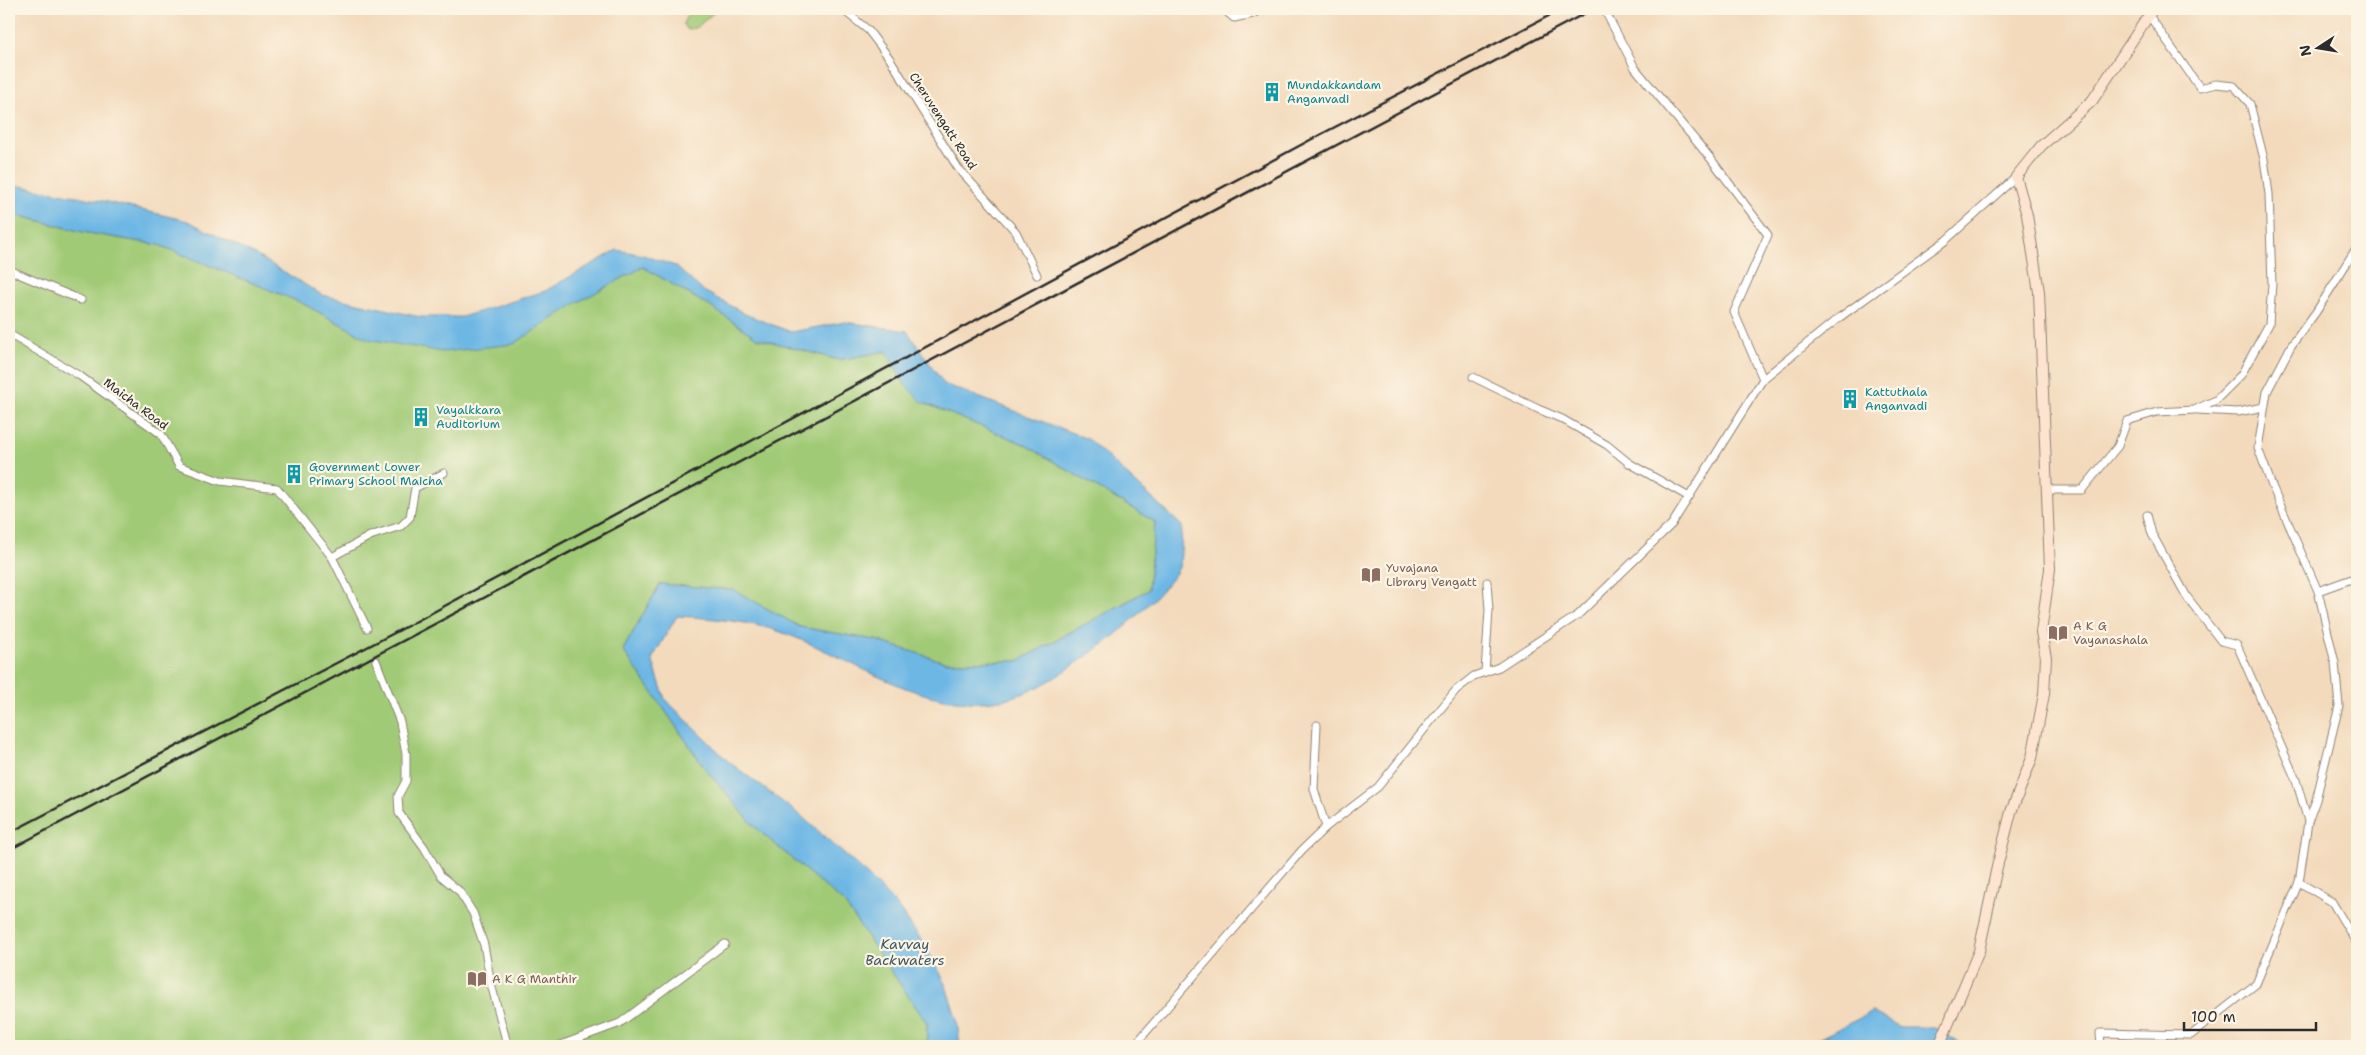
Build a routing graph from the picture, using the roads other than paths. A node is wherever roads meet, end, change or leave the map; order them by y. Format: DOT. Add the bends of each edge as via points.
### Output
graph roads {
  1 [pos="842,9"];
  2 [pos="1222,9"];
  3 [pos="1262,9"];
  4 [pos="1604,9"];
  5 [pos="2150,11"];
  6 [pos="2016,177"];
  7 [pos="2357,247"];
  8 [pos="9,270"];
  9 [pos="1037,275"];
  10 [pos="81,300"];
  11 [pos="9,334"];
  12 [pos="1473,377"];
  13 [pos="1763,378"];
  14 [pos="2264,407"];
  15 [pos="2194,410"];
  16 [pos="444,473"];
  17 [pos="2047,490"];
  18 [pos="1688,497"];
  19 [pos="2147,515"];
  20 [pos="332,557"];
  21 [pos="2357,577"];
  22 [pos="1488,582"];
  23 [pos="2318,591"];
  24 [pos="367,628"];
  25 [pos="376,660"];
  26 [pos="1485,672"];
  27 [pos="1317,725"];
  28 [pos="2308,822"];
  29 [pos="1326,827"];
  30 [pos="2298,882"];
  31 [pos="725,944"];
  32 [pos="2357,944"];
  33 [pos="511,1046"];
  34 [pos="558,1046"];
  35 [pos="1134,1046"];
  36 [pos="1939,1046"];
  37 [pos="2101,1046"];
  1 -- 9 [label="street, Cheruvengatt Road" via="868,30 890,59 958,168 1016,232"];
  2 -- 3 [label="street" via="1234,18"];
  4 -- 13 [label="street" via="1635,68 1768,235 1734,312"];
  5 -- 6 [label="street" via="2092,101 2041,146"];
  5 -- 15 [label="street" via="2200,88 2216,84 2234,86 2250,104 2269,194 2272,284 2269,324 2241,375 2216,400"];
  6 -- 13 [label="street" via="1945,241"];
  6 -- 17 [label="street" via="2027,215 2039,292"];
  7 -- 14 [label="street" via="2291,346 2267,392"];
  8 -- 10 [label="street"];
  11 -- 20 [label="street, Maicha Road" via="80,376 161,434 179,466 220,481 277,488"];
  12 -- 18 [label="street" via="1562,419"];
  13 -- 18 [label="street"];
  14 -- 15 [label="street" via="2238,412"];
  14 -- 23 [label="street" via="2258,448"];
  15 -- 17 [label="street" via="2157,412 2127,421 2118,446 2082,490"];
  16 -- 20 [label="street" via="415,488 410,517 401,526 370,536"];
  17 -- 36 [label="street" via="2050,569 2041,632 2046,658 2040,720 2032,758 2011,812 1979,951"];
  18 -- 26 [label="street" via="1672,524 1578,615"];
  19 -- 28 [label="street" via="2152,534 2187,597 2222,641 2237,645 2296,780"];
  20 -- 24 [label="street, Maicha Road"];
  21 -- 23 [label="street"];
  22 -- 26 [label="street" via="1490,610"];
  23 -- 28 [label="street" via="2335,663 2339,706"];
  25 -- 33 [label="street" via="400,722 406,754 406,781 398,796 399,814 441,876 459,891 473,913 484,945 506,1040"];
  26 -- 29 [label="street" via="1456,690 1378,787"];
  27 -- 29 [label="street" via="1314,789"];
  28 -- 30 [label="street"];
  29 -- 35 [label="street" via="1302,850"];
  30 -- 32 [label="street" via="2332,902"];
  30 -- 37 [label="street" via="2256,984 2191,1035 2100,1033"];
  31 -- 34 [label="street" via="620,1023"];
}
